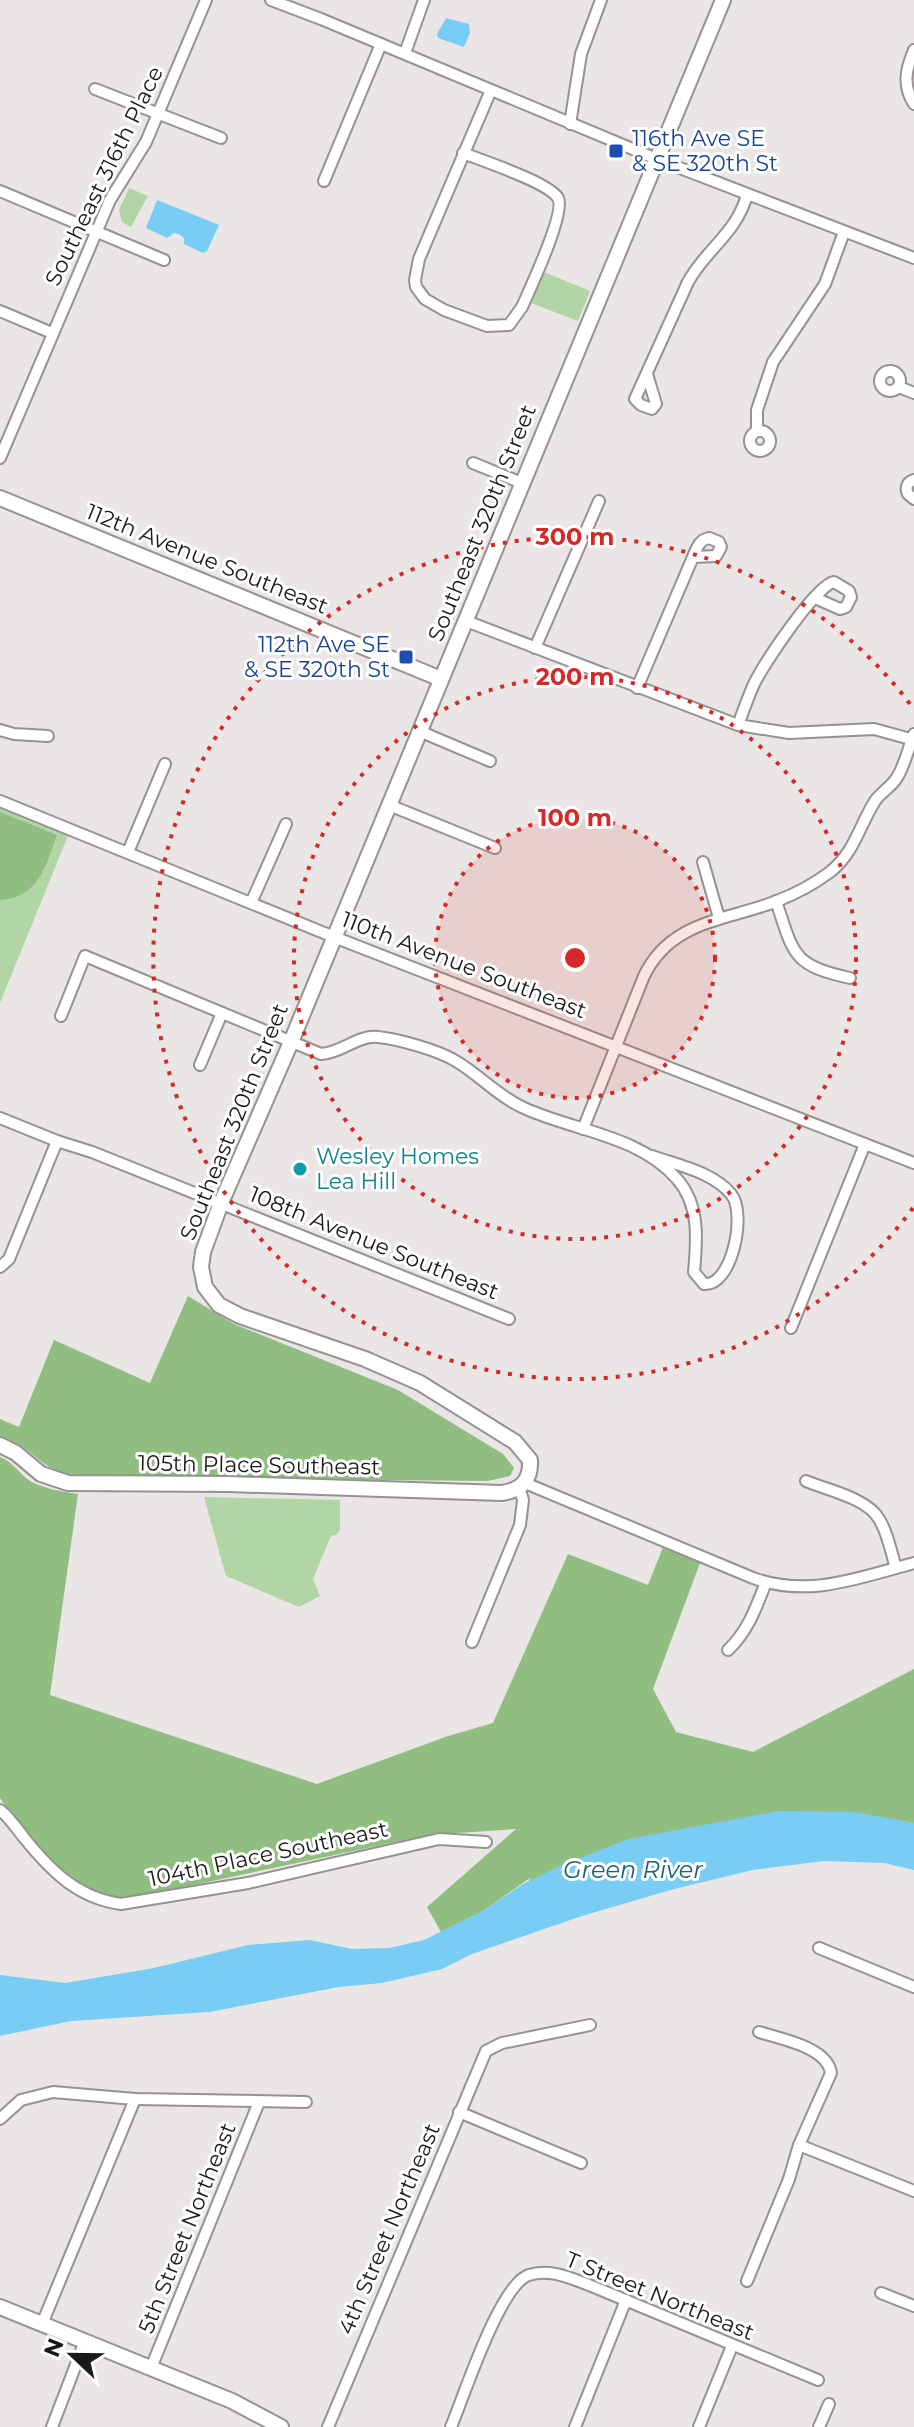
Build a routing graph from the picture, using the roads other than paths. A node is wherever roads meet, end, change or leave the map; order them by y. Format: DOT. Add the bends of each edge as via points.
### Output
graph roads {
  1 [pos="206,0"];
  2 [pos="271,0"];
  3 [pos="424,0"];
  4 [pos="601,0"];
  5 [pos="723,0"];
  6 [pos="381,44"];
  7 [pos="914,50"];
  8 [pos="405,53"];
  9 [pos="95,89"];
  10 [pos="491,90"];
  11 [pos="914,104"];
  12 [pos="160,112"];
  13 [pos="570,124"];
  14 [pos="221,138"];
  15 [pos="463,153"];
  16 [pos="659,160"];
  17 [pos="324,181"];
  18 [pos="0,191"];
  19 [pos="747,195"];
  20 [pos="97,232"];
  21 [pos="844,232"];
  22 [pos="914,258"];
  23 [pos="164,260"];
  24 [pos="0,311"];
  25 [pos="52,333"];
  26 [pos="647,374"];
  27 [pos="899,387"];
  28 [pos="914,393"];
  29 [pos="757,431"];
  30 [pos="0,458"];
  31 [pos="473,463"];
  32 [pos="914,480"];
  33 [pos="522,483"];
  34 [pos="0,498"];
  35 [pos="914,499"];
  36 [pos="599,501"];
  37 [pos="693,557"];
  38 [pos="815,598"];
  39 [pos="466,621"];
  40 [pos="535,648"];
  41 [pos="441,679"];
  42 [pos="637,688"];
  43 [pos="738,725"];
  44 [pos="0,730"];
  45 [pos="419,731"];
  46 [pos="48,736"];
  47 [pos="913,737"];
  48 [pos="490,761"];
  49 [pos="165,764"];
  50 [pos="0,801"];
  51 [pos="389,805"];
  52 [pos="286,824"];
  53 [pos="495,848"];
  54 [pos="128,852"];
  55 [pos="703,862"];
  56 [pos="776,901"];
  57 [pos="251,903"];
  58 [pos="719,918"];
  59 [pos="334,937"];
  60 [pos="850,978"];
  61 [pos="222,1013"];
  62 [pos="61,1016"];
  63 [pos="291,1042"];
  64 [pos="615,1044"];
  65 [pos="200,1065"];
  66 [pos="0,1118"];
  67 [pos="583,1129"];
  68 [pos="57,1141"];
  69 [pos="865,1144"];
  70 [pos="652,1156"];
  71 [pos="914,1163"];
  72 [pos="221,1203"];
  73 [pos="0,1267"];
  74 [pos="509,1319"];
  75 [pos="791,1328"];
  76 [pos="0,1445"];
  77 [pos="806,1481"];
  78 [pos="522,1485"];
  79 [pos="914,1563"];
  80 [pos="896,1568"];
  81 [pos="766,1582"];
  82 [pos="472,1642"];
  83 [pos="728,1650"];
  84 [pos="0,1810"];
  85 [pos="486,1842"];
  86 [pos="819,1948"];
  87 [pos="914,1987"];
  88 [pos="590,2025"];
  89 [pos="759,2032"];
  90 [pos="135,2099"];
  91 [pos="259,2102"];
  92 [pos="306,2102"];
  93 [pos="459,2112"];
  94 [pos="0,2119"];
  95 [pos="799,2145"];
  96 [pos="581,2163"];
  97 [pos="914,2190"];
  98 [pos="747,2281"];
  99 [pos="881,2293"];
  100 [pos="626,2300"];
  101 [pos="914,2306"];
  102 [pos="0,2307"];
  103 [pos="42,2324"];
  104 [pos="85,2341"];
  105 [pos="732,2346"];
  106 [pos="151,2368"];
  107 [pos="818,2380"];
  108 [pos="829,2404"];
  109 [pos="52,2427"];
  110 [pos="281,2427"];
  111 [pos="328,2427"];
  112 [pos="451,2427"];
  113 [pos="575,2427"];
  114 [pos="699,2427"];
  115 [pos="819,2427"];
  1 -- 12 [label="street, Southeast 316th Place"];
  2 -- 6 [label="street"];
  3 -- 8 [label="street"];
  4 -- 13 [label="street" via="581,54"];
  5 -- 16 [label="street, Southeast 320th Street"];
  6 -- 8 [label="street"];
  6 -- 17 [label="street"];
  7 -- 11 [label="street" via="906,84"];
  8 -- 10 [label="street"];
  9 -- 12 [label="street"];
  10 -- 13 [label="street"];
  10 -- 15 [label="street"];
  12 -- 14 [label="street"];
  12 -- 20 [label="street, Southeast 316th Place"];
  13 -- 16 [label="street"];
  15 -- 15 [label="street" via="540,185 558,198 555,225 522,307 509,325 487,326 456,314 425,299 416,287 419,259"];
  16 -- 19 [label="street"];
  16 -- 33 [label="street, Southeast 320th Street"];
  18 -- 20 [label="street"];
  19 -- 21 [label="street"];
  19 -- 26 [label="street" via="732,229 688,282"];
  20 -- 23 [label="street"];
  20 -- 25 [label="street, Southeast 316th Place"];
  21 -- 22 [label="street"];
  21 -- 29 [label="street" via="825,284 773,362 757,410"];
  24 -- 25 [label="street"];
  25 -- 30 [label="street, Southeast 316th Place"];
  27 -- 28 [label="street"];
  31 -- 33 [label="street"];
  32 -- 35 [label="street" via="906,488"];
  33 -- 39 [label="street, Southeast 320th Street"];
  34 -- 41 [label="street, 112th Avenue Southeast"];
  36 -- 40 [label="street"];
  37 -- 42 [label="street"];
  38 -- 43 [label="street" via="766,664"];
  39 -- 40 [label="street"];
  39 -- 41 [label="street, Southeast 320th Street"];
  40 -- 42 [label="street"];
  41 -- 45 [label="street, Southeast 320th Street"];
  42 -- 43 [label="street"];
  43 -- 47 [label="street" via="789,733 874,729"];
  44 -- 46 [label="street"];
  45 -- 48 [label="street"];
  45 -- 51 [label="street, Southeast 320th Street"];
  47 -- 56 [label="street" via="899,774 876,799 848,855 819,879"];
  49 -- 54 [label="street"];
  50 -- 54 [label="street, 110th Avenue Southeast"];
  51 -- 53 [label="street"];
  51 -- 59 [label="street, Southeast 320th Street"];
  52 -- 57 [label="street"];
  54 -- 57 [label="street, 110th Avenue Southeast"];
  55 -- 58 [label="street"];
  56 -- 58 [label="street"];
  56 -- 60 [label="street" via="791,946 802,959 819,971"];
  57 -- 59 [label="street, 110th Avenue Southeast"];
  58 -- 64 [label="street" via="673,940 655,956"];
  59 -- 63 [label="street, Southeast 320th Street"];
  59 -- 64 [label="street, 110th Avenue Southeast"];
  61 -- 62 [label="street" via="85,956"];
  61 -- 63 [label="street"];
  61 -- 65 [label="street"];
  63 -- 67 [label="street" via="326,1054 375,1037 445,1055 503,1098"];
  63 -- 72 [label="street, Southeast 320th Street"];
  64 -- 67 [label="street"];
  64 -- 69 [label="street, 110th Avenue Southeast"];
  66 -- 68 [label="street, 108th Avenue Southeast"];
  67 -- 70 [label="street"];
  68 -- 72 [label="street, 108th Avenue Southeast"];
  68 -- 73 [label="street" via="9,1259"];
  69 -- 71 [label="street, 110th Avenue Southeast"];
  69 -- 75 [label="street"];
  70 -- 70 [label="street" via="693,1206 694,1272 704,1284 711,1284 726,1267 735,1242 735,1200 702,1174"];
  72 -- 74 [label="street, 108th Avenue Southeast"];
  72 -- 78 [label="street, Southeast 320th Street" via="202,1260 205,1287 219,1305 375,1362 436,1392 524,1451 530,1470"];
  76 -- 78 [label="street, 105th Place Southeast" via="50,1478 79,1484 485,1493 510,1492"];
  77 -- 80 [label="street" via="876,1514"];
  78 -- 81 [label="street"];
  78 -- 82 [label="street" via="520,1525"];
  79 -- 80 [label="street"];
  80 -- 81 [label="street" via="813,1586"];
  81 -- 83 [label="street" via="750,1622"];
  84 -- 85 [label="street, 104th Place Southeast" via="71,1887 121,1904 248,1883 439,1839"];
  86 -- 87 [label="street"];
  88 -- 93 [label="street, 4th Street Northeast" via="488,2048"];
  89 -- 95 [label="street" via="808,2049 831,2068"];
  90 -- 91 [label="street"];
  90 -- 94 [label="street" via="46,2092 21,2100"];
  90 -- 103 [label="street"];
  91 -- 92 [label="street"];
  91 -- 106 [label="street, 5th Street Northeast"];
  93 -- 96 [label="street"];
  93 -- 111 [label="street, 4th Street Northeast"];
  95 -- 97 [label="street"];
  95 -- 98 [label="street"];
  99 -- 101 [label="street"];
  100 -- 105 [label="street, T Street Northeast"];
  100 -- 112 [label="street, T Street Northeast" via="538,2272 516,2282 499,2308"];
  100 -- 113 [label="street"];
  102 -- 103 [label="street"];
  103 -- 104 [label="street"];
  104 -- 106 [label="street"];
  104 -- 109 [label="street"];
  105 -- 107 [label="street, T Street Northeast"];
  105 -- 114 [label="street"];
  106 -- 110 [label="street"];
  108 -- 115 [label="street"];
}
